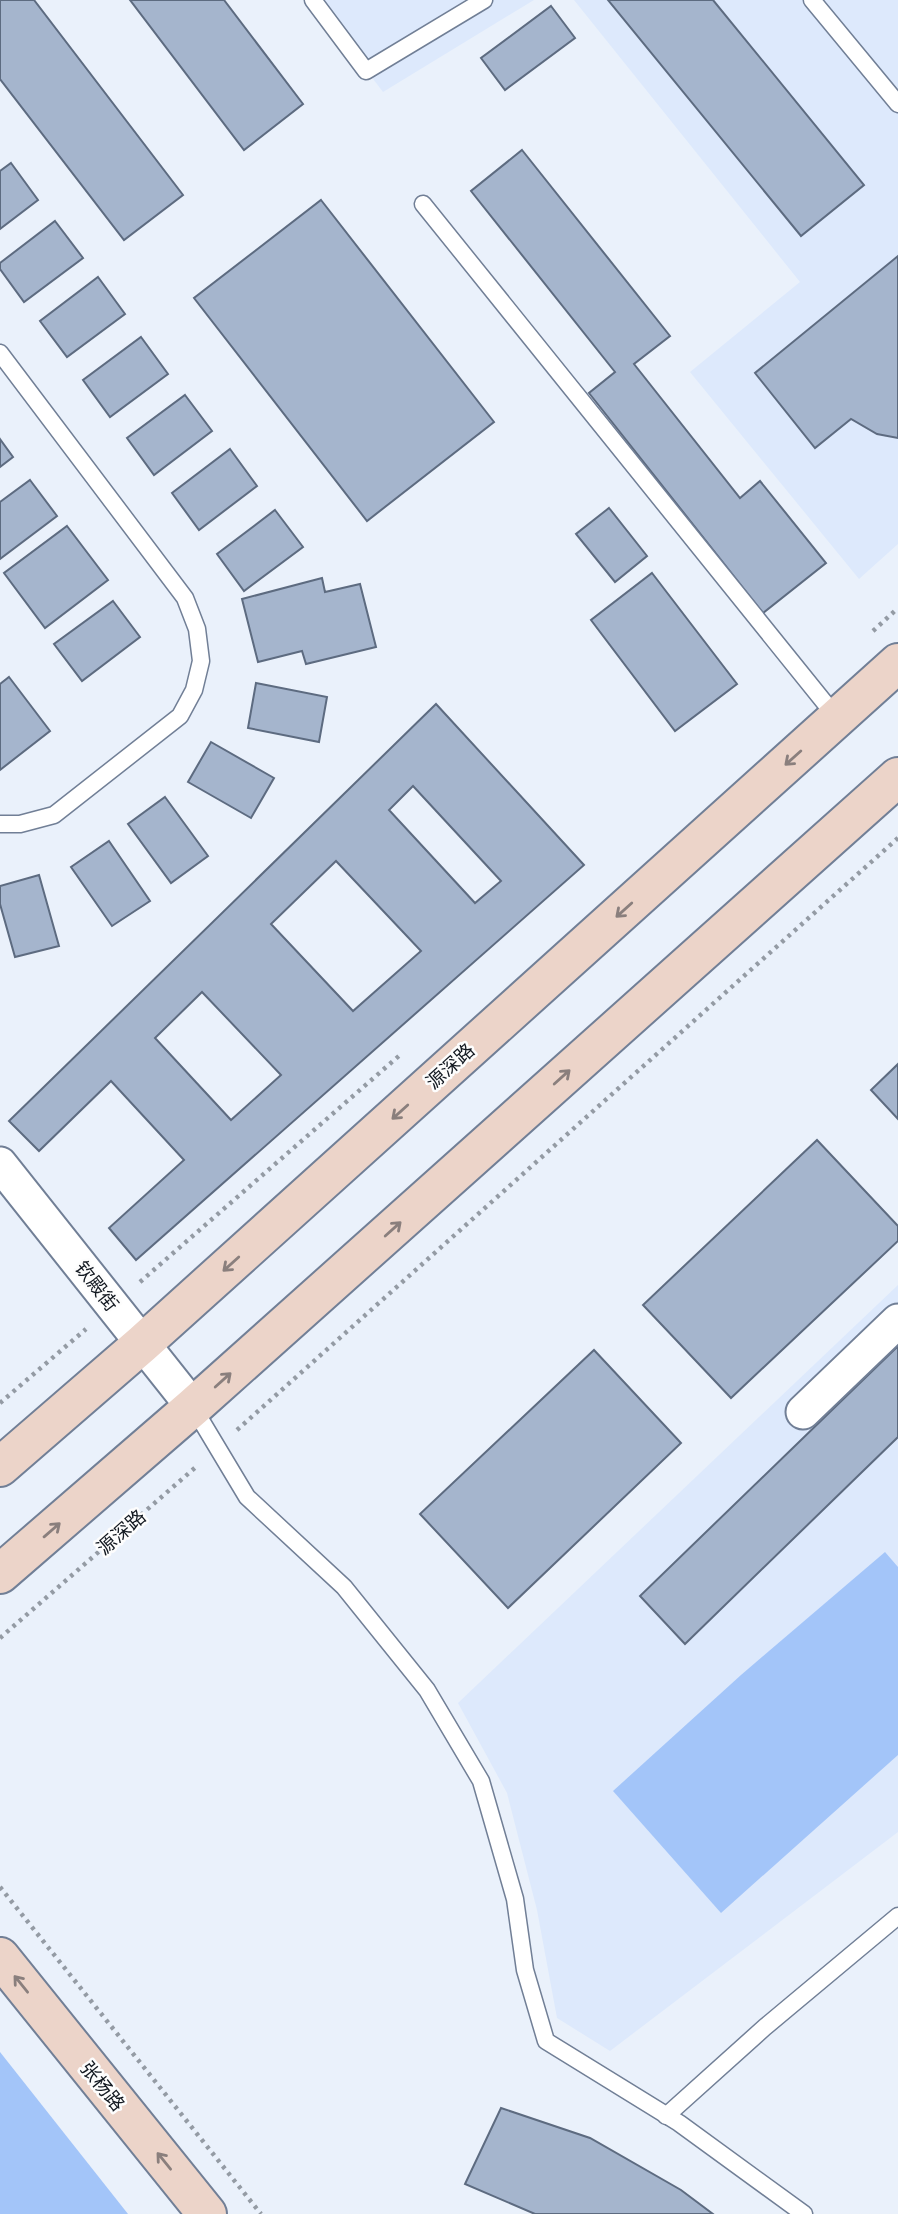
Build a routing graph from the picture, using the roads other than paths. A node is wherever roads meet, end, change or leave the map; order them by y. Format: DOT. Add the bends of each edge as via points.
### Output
graph roads {
  1 [pos="313,0"];
  2 [pos="484,0"];
  3 [pos="812,0"];
  4 [pos="898,104"];
  5 [pos="424,204"];
  6 [pos="0,353"];
  7 [pos="898,663"];
  8 [pos="837,718"];
  9 [pos="898,777"];
  10 [pos="0,824"];
  11 [pos="0,1164"];
  12 [pos="898,1321"];
  13 [pos="142,1344"];
  14 [pos="193,1407"];
  15 [pos="803,1412"];
  16 [pos="0,1467"];
  17 [pos="0,1574"];
  18 [pos="898,1916"];
  19 [pos="0,1957"];
  20 [pos="666,2116"];
  21 [pos="207,2214"];
  22 [pos="804,2214"];
  1 -- 2 [label="lane" via="366,71"];
  3 -- 4 [label="lane"];
  5 -- 8 [label="lane"];
  6 -- 10 [label="lane" via="185,598 197,629 201,662 194,690 180,716 54,815"];
  7 -- 8 [label="main road, 源深路"];
  8 -- 13 [label="main road, 源深路, one-way"];
  14 -- 9 [label="main road, one-way"];
  11 -- 13 [label="street, 钦殿街"];
  12 -- 15 [label="street"];
  13 -- 14 [label="street, 钦殿街"];
  13 -- 16 [label="main road, 源深路"];
  17 -- 14 [label="main road, one-way"];
  14 -- 20 [label="lane" via="247,1497 344,1587 427,1690 481,1781 514,1899 524,1970 546,2041"];
  18 -- 20 [label="lane"];
  21 -- 19 [label="main road, 张杨路, one-way"];
  20 -- 22 [label="lane"];
}
